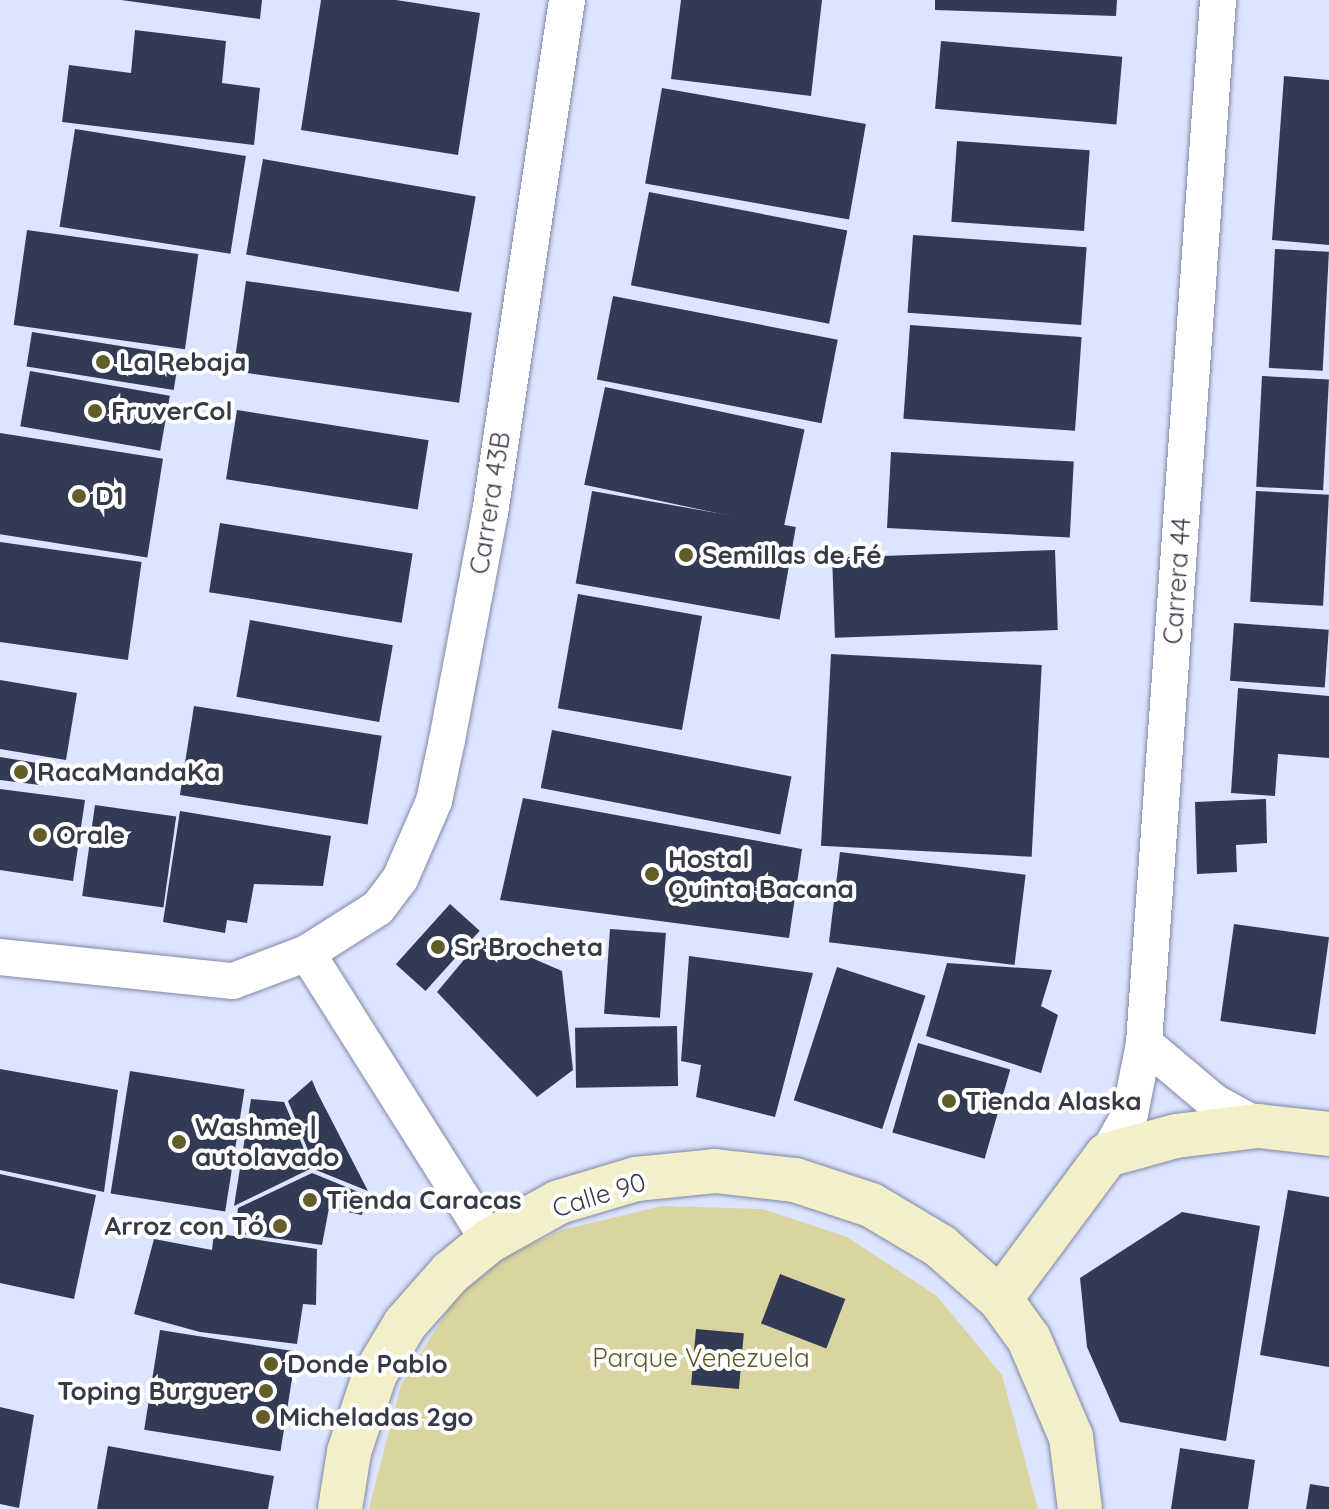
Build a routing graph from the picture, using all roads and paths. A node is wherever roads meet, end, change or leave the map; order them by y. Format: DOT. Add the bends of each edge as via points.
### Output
graph roads {
  1 [pos="567,0"];
  2 [pos="1218,0"];
  3 [pos="307,953"];
  4 [pos="0,957"];
  5 [pos="1144,1043"];
  6 [pos="1258,1126"];
  7 [pos="1329,1134"];
  8 [pos="1107,1155"];
  9 [pos="489,1241"];
  10 [pos="1000,1299"];
  11 [pos="340,1509"];
  12 [pos="1080,1509"];
  1 -- 3 [label="street, Carrera 43B" via="490,513 434,801 417,852 378,908"];
  2 -- 5 [label="street, Carrera 44"];
  3 -- 4 [label="street" via="233,981"];
  3 -- 9 [label="street"];
  5 -- 6 [label="street" via="1214,1102"];
  5 -- 8 [label="street, Carrera 44" via="1130,1114"];
  6 -- 7 [label="street"];
  6 -- 8 [label="street" via="1176,1136"];
  8 -- 10 [label="street"];
  9 -- 10 [label="street, Calle 90" via="559,1202 636,1179 715,1171 782,1178 871,1205 940,1246"];
  9 -- 11 [label="street" via="405,1324 375,1374 349,1452"];
  10 -- 12 [label="street" via="1029,1339 1071,1437"];
}
